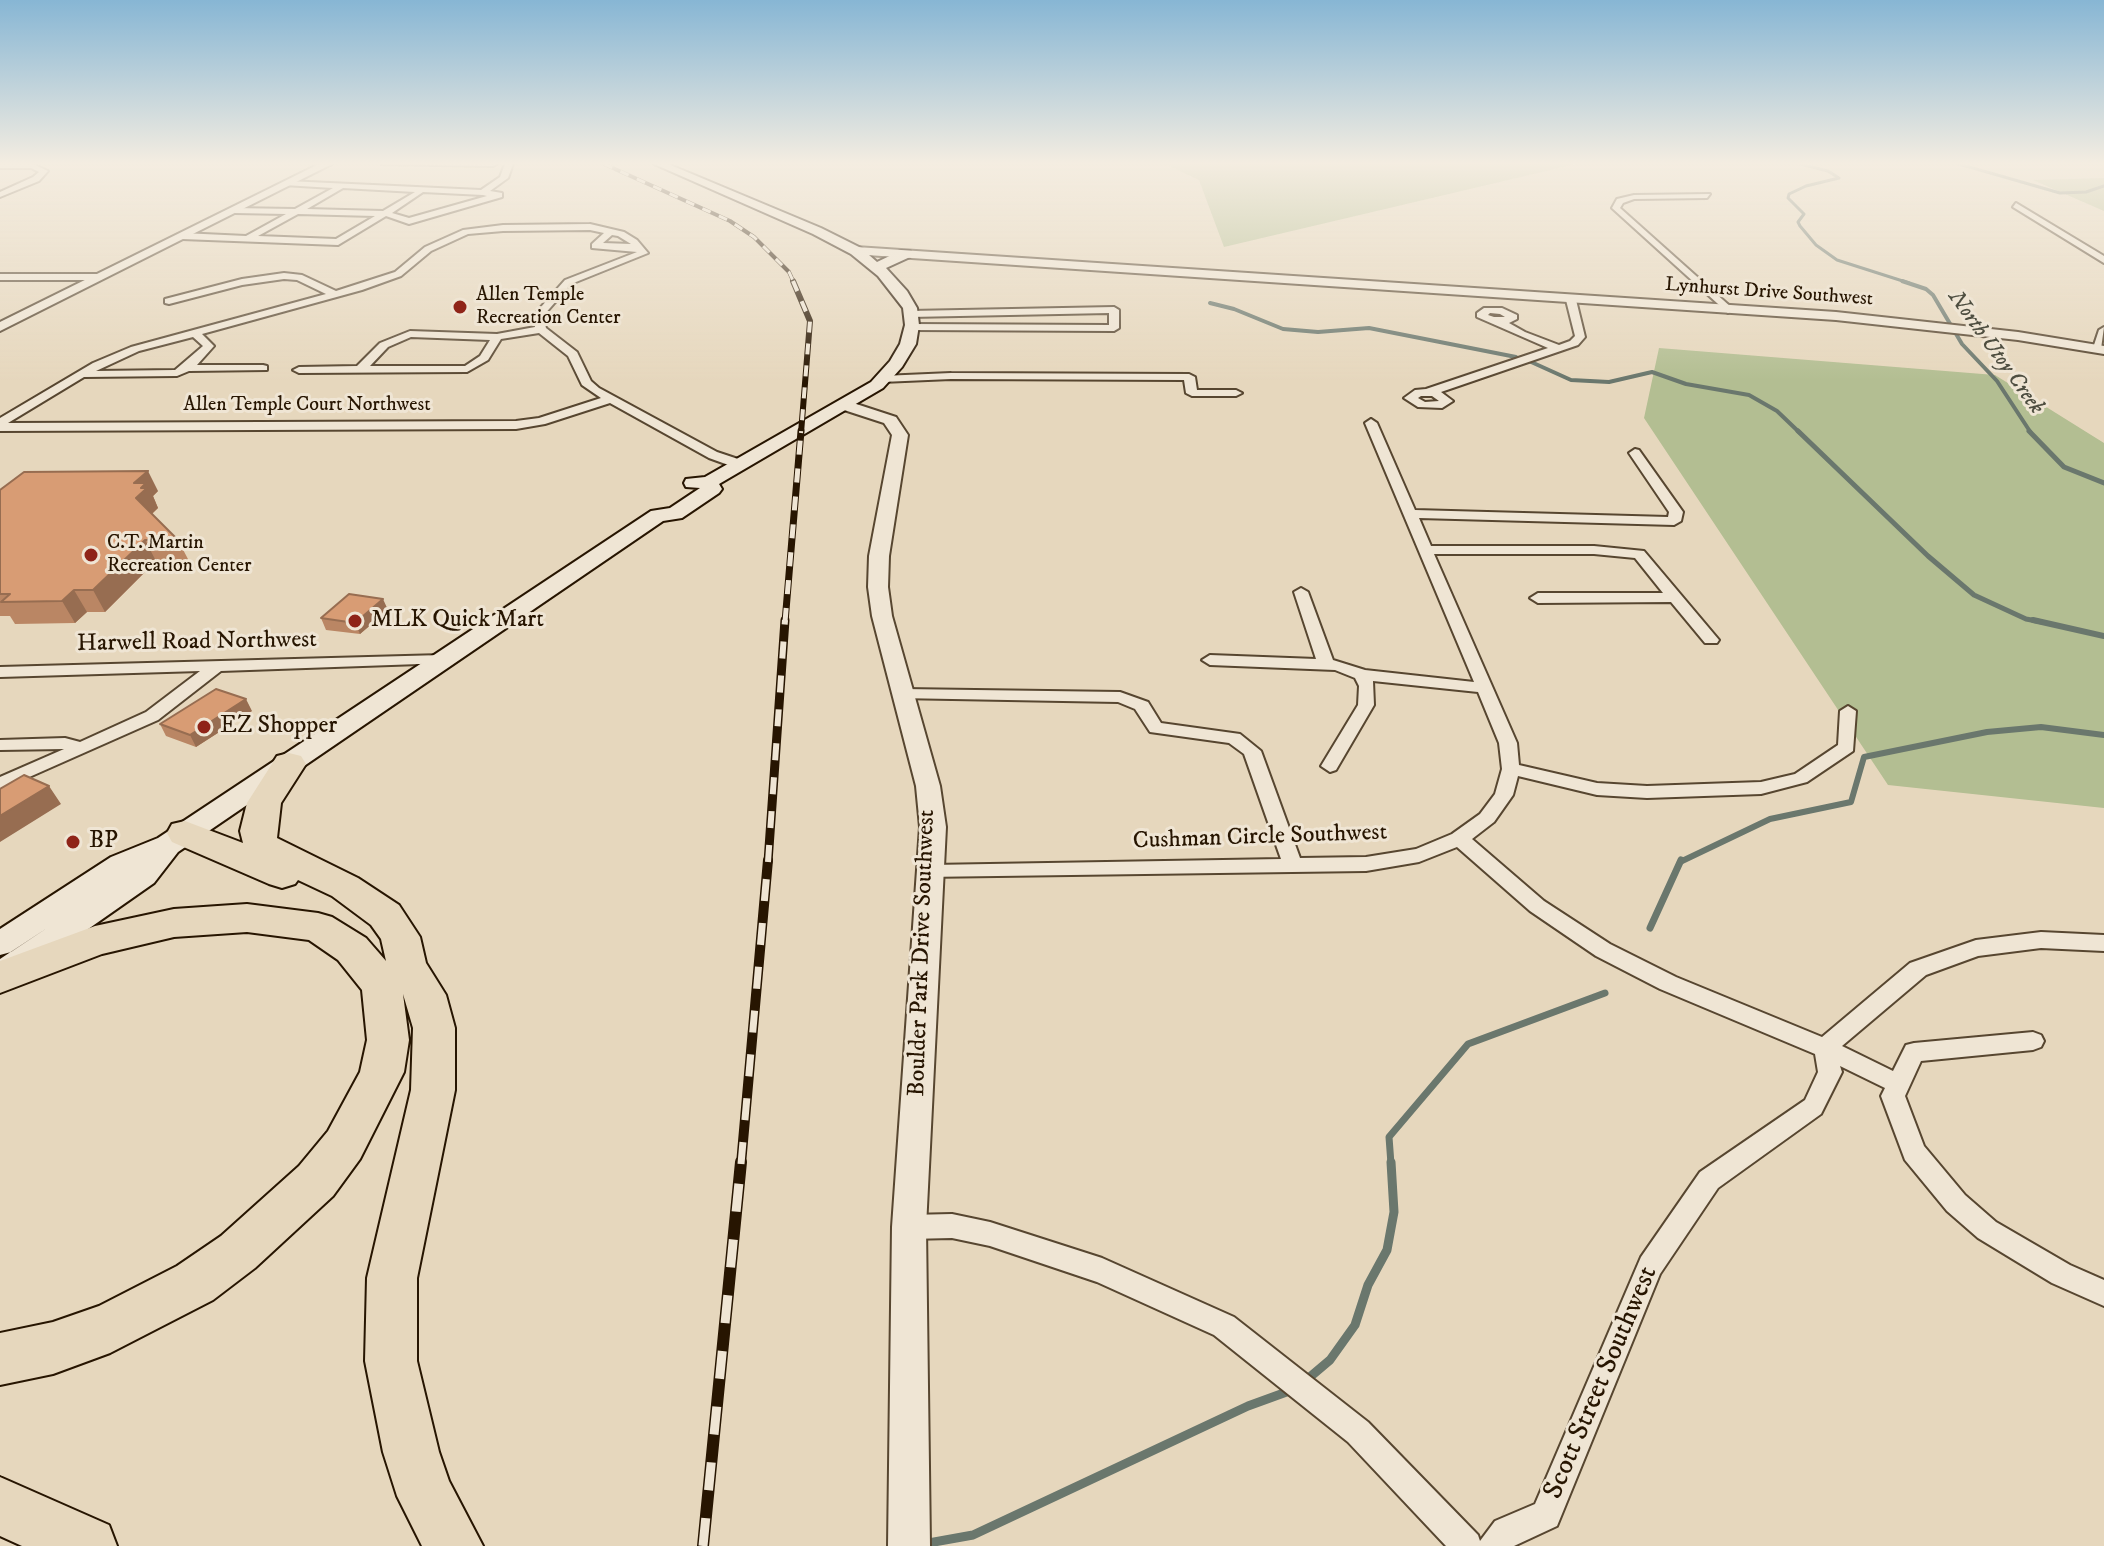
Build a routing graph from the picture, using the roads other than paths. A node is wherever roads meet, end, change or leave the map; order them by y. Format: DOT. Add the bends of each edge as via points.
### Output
graph roads {
  1 [pos="182,236"];
  2 [pos="185,236"];
  3 [pos="252,236"];
  4 [pos="349,236"];
  5 [pos="457,236"];
  6 [pos="606,236"];
  7 [pos="624,236"];
  8 [pos="827,236"];
  9 [pos="1647,236"];
  10 [pos="2066,236"];
  11 [pos="247,239"];
  12 [pos="641,250"];
  13 [pos="856,251"];
  14 [pos="905,254"];
  15 [pos="2104,260"];
  16 [pos="878,269"];
  17 [pos="0,277"];
  18 [pos="100,277"];
  19 [pos="334,294"];
  20 [pos="1571,300"];
  21 [pos="169,301"];
  22 [pos="1728,310"];
  23 [pos="911,320"];
  24 [pos="1498,321"];
  25 [pos="0,327"];
  26 [pos="541,329"];
  27 [pos="2104,330"];
  28 [pos="194,332"];
  29 [pos="497,337"];
  30 [pos="1558,348"];
  31 [pos="2100,349"];
  32 [pos="187,368"];
  33 [pos="263,368"];
  34 [pos="361,369"];
  35 [pos="299,370"];
  36 [pos="82,374"];
  37 [pos="882,379"];
  38 [pos="1428,392"];
  39 [pos="1236,393"];
  40 [pos="610,399"];
  41 [pos="844,405"];
  42 [pos="1371,423"];
  43 [pos="0,425"];
  44 [pos="1635,453"];
  45 [pos="739,464"];
  46 [pos="1410,514"];
  47 [pos="1425,550"];
  48 [pos="1301,592"];
  49 [pos="1677,597"];
  50 [pos="1538,598"];
  51 [pos="1711,640"];
  52 [pos="442,660"];
  53 [pos="1210,660"];
  54 [pos="1326,664"];
  55 [pos="216,667"];
  56 [pos="0,672"];
  57 [pos="1362,675"];
  58 [pos="1485,688"];
  59 [pos="903,694"];
  60 [pos="1848,711"];
  61 [pos="0,745"];
  62 [pos="81,748"];
  63 [pos="289,764"];
  64 [pos="1330,766"];
  65 [pos="1511,769"];
  66 [pos="0,784"];
  67 [pos="177,839"];
  68 [pos="1459,839"];
  69 [pos="1293,866"];
  70 [pos="931,872"];
  71 [pos="318,927"];
  72 [pos="2104,943"];
  73 [pos="0,944"];
  74 [pos="407,966"];
  75 [pos="0,976"];
  76 [pos="2033,1041"];
  77 [pos="1825,1048"];
  78 [pos="1898,1084"];
  79 [pos="909,1227"];
  80 [pos="2104,1293"];
  81 [pos="0,1359"];
  82 [pos="0,1506"];
  83 [pos="88,1546"];
  84 [pos="454,1546"];
  85 [pos="909,1546"];
  86 [pos="1467,1546"];
  87 [pos="1494,1546"];
  1 -- 18 [label="street"];
  2 -- 11 [label="street"];
  3 -- 11 [label="street"];
  4 -- 11 [label="street" via="338,242"];
  5 -- 19 [label="street" via="428,249 398,274"];
  6 -- 12 [label="street" via="595,246"];
  7 -- 12 [label="street"];
  8 -- 13 [label="main road"];
  9 -- 22 [label="street"];
  10 -- 15 [label="street"];
  12 -- 26 [label="street" via="568,282 538,316"];
  13 -- 14 [label="street, Lynhurst Drive Southwest"];
  13 -- 16 [label="main road"];
  14 -- 16 [label="main road"];
  14 -- 20 [label="street, Lynhurst Drive Southwest"];
  16 -- 23 [label="main road" via="902,294"];
  17 -- 18 [label="street"];
  18 -- 25 [label="street"];
  19 -- 21 [label="street" via="299,277 284,276"];
  19 -- 28 [label="street"];
  20 -- 22 [label="street, Lynhurst Drive Southwest"];
  20 -- 30 [label="street" via="1580,337"];
  22 -- 31 [label="street, Lynhurst Drive Southwest" via="1892,321"];
  23 -- 23 [label="street" via="1114,328 1114,310"];
  23 -- 37 [label="main road" via="908,344"];
  24 -- 30 [label="street"];
  26 -- 29 [label="street"];
  26 -- 40 [label="street" via="573,354 586,383"];
  27 -- 31 [label="street"];
  28 -- 32 [label="street" via="209,346"];
  28 -- 36 [label="street" via="135,349"];
  29 -- 34 [label="street" via="410,334 384,345"];
  29 -- 34 [label="street" via="484,358 467,369"];
  30 -- 38 [label="street"];
  32 -- 33 [label="street"];
  32 -- 36 [label="street" via="177,373"];
  34 -- 35 [label="street"];
  36 -- 43 [label="street"];
  37 -- 39 [label="street" via="1189,377 1192,393"];
  37 -- 41 [label="main road"];
  40 -- 43 [label="street, Allen Temple Court Northwest" via="516,425"];
  40 -- 45 [label="street"];
  41 -- 45 [label="main road"];
  41 -- 59 [label="street, Boulder Park Drive Southwest" via="890,420 900,435 878,587"];
  42 -- 46 [label="street"];
  44 -- 46 [label="street" via="1676,512 1674,521"];
  45 -- 52 [label="main road" via="709,482 712,489 675,514 658,515"];
  46 -- 47 [label="street"];
  47 -- 49 [label="street" via="1627,551 1639,554"];
  47 -- 58 [label="street"];
  48 -- 54 [label="street"];
  49 -- 50 [label="street"];
  49 -- 51 [label="street"];
  52 -- 55 [label="street, Harwell Road Northwest"];
  52 -- 63 [label="main road"];
  53 -- 54 [label="street"];
  54 -- 57 [label="street"];
  55 -- 56 [label="street, Harwell Road Northwest"];
  55 -- 62 [label="street" via="152,716"];
  57 -- 58 [label="street"];
  57 -- 64 [label="street" via="1366,705"];
  58 -- 65 [label="street" via="1508,743"];
  59 -- 69 [label="street" via="1120,697 1142,706 1156,728 1234,738 1252,751"];
  59 -- 70 [label="street, Boulder Park Drive Southwest" via="928,786"];
  60 -- 65 [label="street" via="1847,747 1801,778 1761,788 1597,789"];
  61 -- 62 [label="street" via="65,743"];
  62 -- 66 [label="street"];
  63 -- 67 [label="main road"];
  63 -- 74 [label="highway" via="264,803 260,842 345,887 385,915 400,937"];
  65 -- 68 [label="street, Cushman Circle Southwest" via="1504,795 1487,818"];
  67 -- 71 [label="highway" via="295,906"];
  67 -- 73 [label="main road" via="121,864"];
  67 -- 74 [label="highway" via="278,873 342,907"];
  67 -- 75 [label="main road" via="144,876"];
  68 -- 69 [label="street, Cushman Circle Southwest" via="1419,855 1366,864"];
  68 -- 77 [label="street" via="1537,906 1603,950"];
  69 -- 70 [label="street, Cushman Circle Southwest"];
  70 -- 79 [label="street, Boulder Park Drive Southwest"];
  71 -- 75 [label="highway" via="247,918 174,923 95,941"];
  71 -- 81 [label="highway" via="368,966 382,989 387,1012 382,1072 344,1145 277,1220 195,1283 81,1340"];
  72 -- 77 [label="street" via="2041,940 1976,948 1918,969"];
  74 -- 84 [label="highway" via="425,995 435,1056 433,1090 392,1278 391,1361 411,1452 426,1496"];
  76 -- 78 [label="street" via="1914,1052"];
  77 -- 78 [label="street"];
  77 -- 87 [label="street, Scott Street Southwest" via="1830,1072 1813,1107 1709,1180 1650,1266 1546,1515 1506,1532"];
  78 -- 80 [label="street" via="1893,1096 1914,1152 1956,1203 1987,1230"];
  79 -- 85 [label="street, Boulder Park Drive Southwest"];
  79 -- 86 [label="street" via="952,1226 990,1234 1102,1271 1224,1326 1358,1432"];
  82 -- 83 [label="highway"];
}
